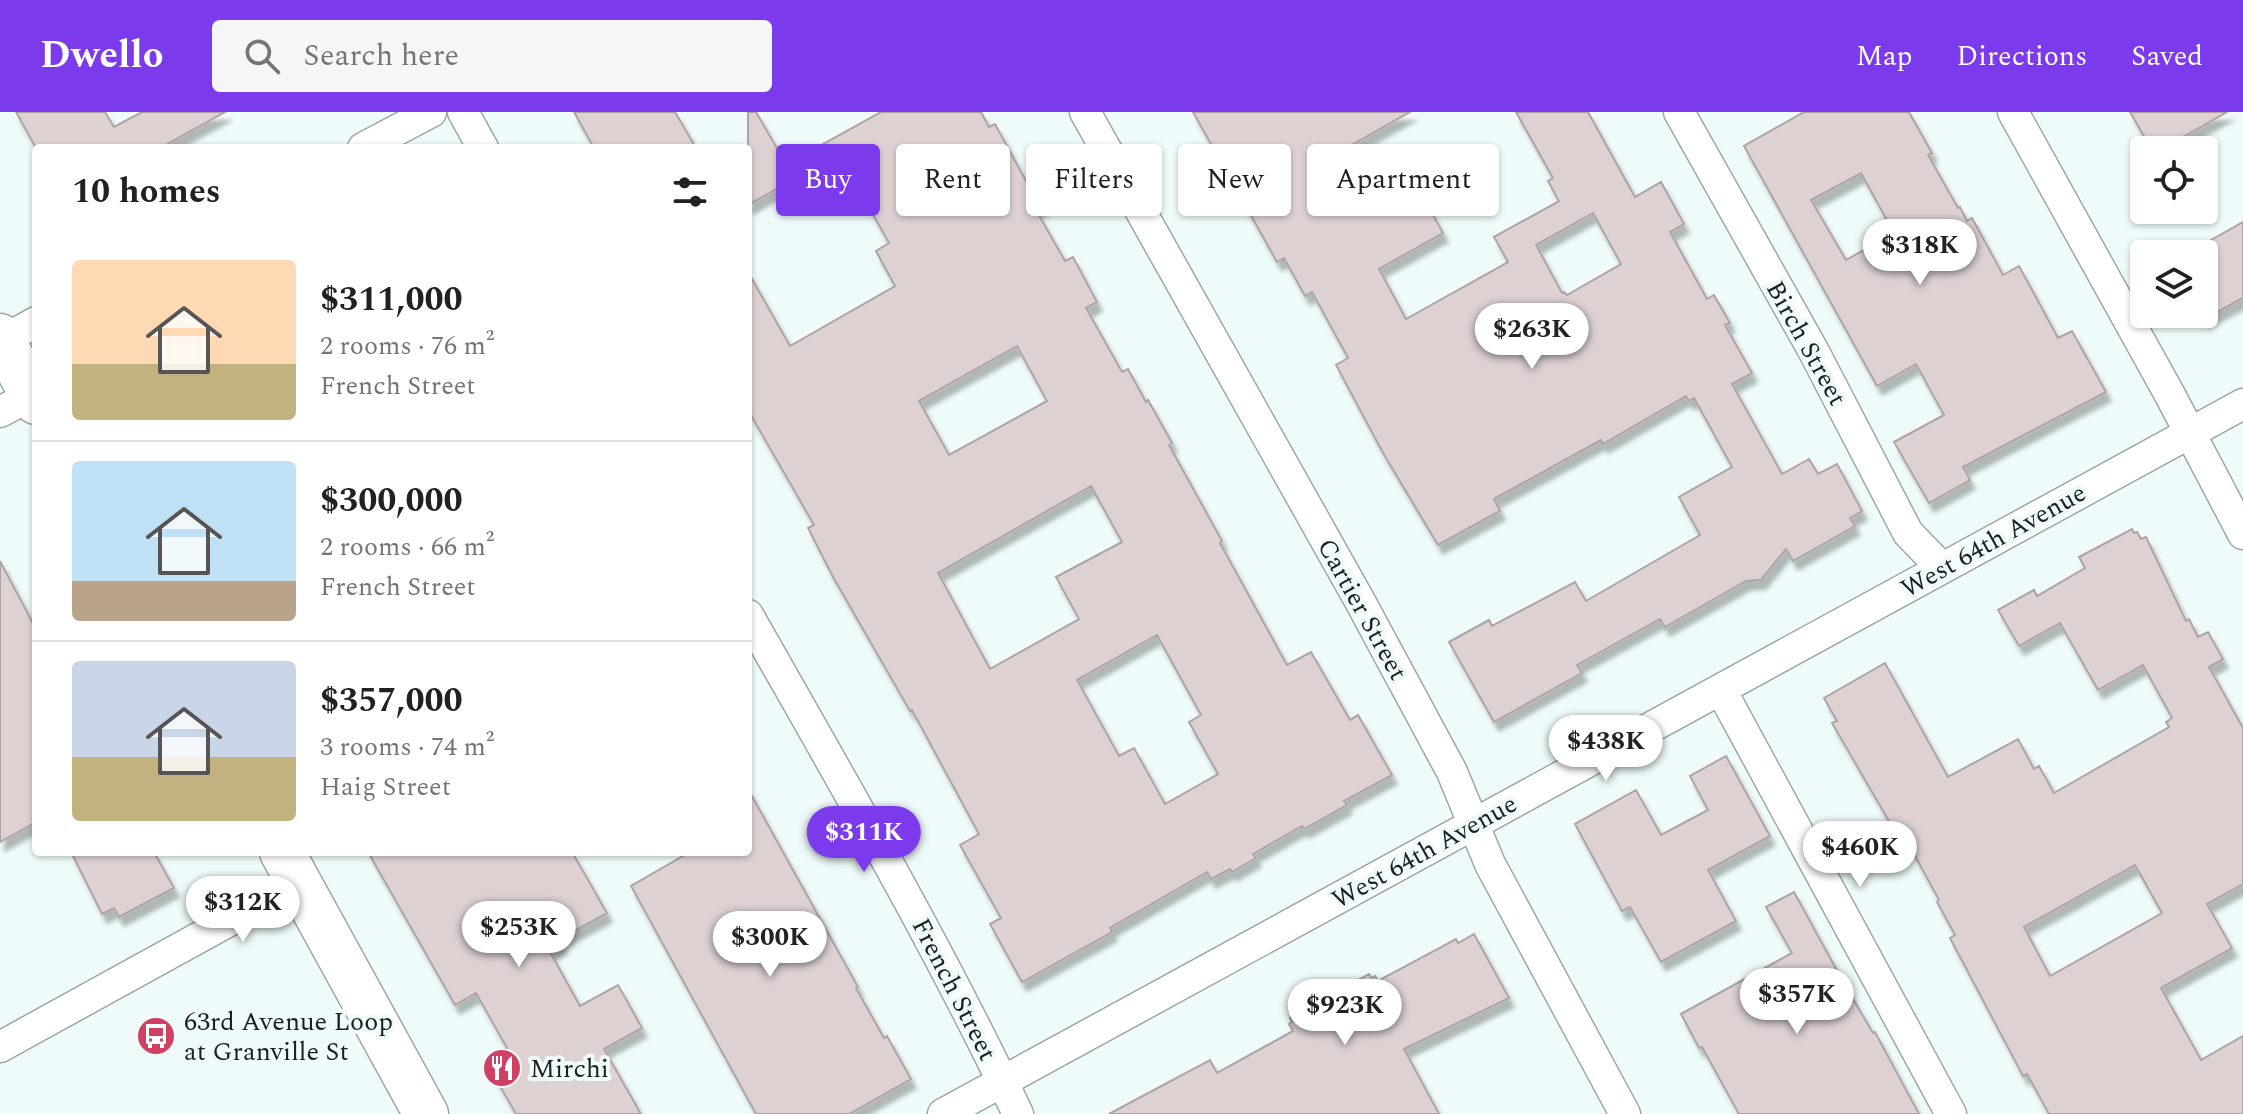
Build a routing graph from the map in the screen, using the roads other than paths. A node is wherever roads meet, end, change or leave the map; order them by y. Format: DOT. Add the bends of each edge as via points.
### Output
graph roads {
  1 [pos="431,112"];
  2 [pos="463,112"];
  3 [pos="1085,112"];
  4 [pos="1679,112"];
  5 [pos="2013,112"];
  6 [pos="371,144"];
  7 [pos="481,144"];
  8 [pos="13,333"];
  9 [pos="23,403"];
  10 [pos="2243,404"];
  11 [pos="2190,433"];
  12 [pos="2243,534"];
  13 [pos="1942,568"];
  14 [pos="752,622"];
  15 [pos="1721,690"];
  16 [pos="1474,824"];
  17 [pos="290,867"];
  18 [pos="0,1047"];
  19 [pos="1002,1082"];
  20 [pos="426,1114"];
  21 [pos="943,1114"];
  22 [pos="1018,1114"];
  23 [pos="1625,1114"];
  24 [pos="1951,1114"];
  1 -- 6 [label="street"];
  2 -- 7 [label="street"];
  3 -- 16 [label="street, Cartier Street" via="1361,603 1458,783"];
  4 -- 13 [label="street, Birch Street" via="1908,533"];
  5 -- 11 [label="street"];
  8 -- 9 [label="highway"];
  10 -- 11 [label="street, West 64th Avenue"];
  11 -- 12 [label="street"];
  11 -- 13 [label="street, West 64th Avenue"];
  13 -- 15 [label="street, West 64th Avenue"];
  14 -- 19 [label="street, French Street" via="888,862"];
  15 -- 16 [label="street, West 64th Avenue"];
  15 -- 24 [label="street"];
  16 -- 19 [label="street, West 64th Avenue"];
  16 -- 23 [label="street, Cartier Street" via="1494,872"];
  17 -- 18 [label="street"];
  17 -- 20 [label="highway"];
  19 -- 21 [label="street, West 64th Avenue"];
  19 -- 22 [label="street, French Street"];
}
